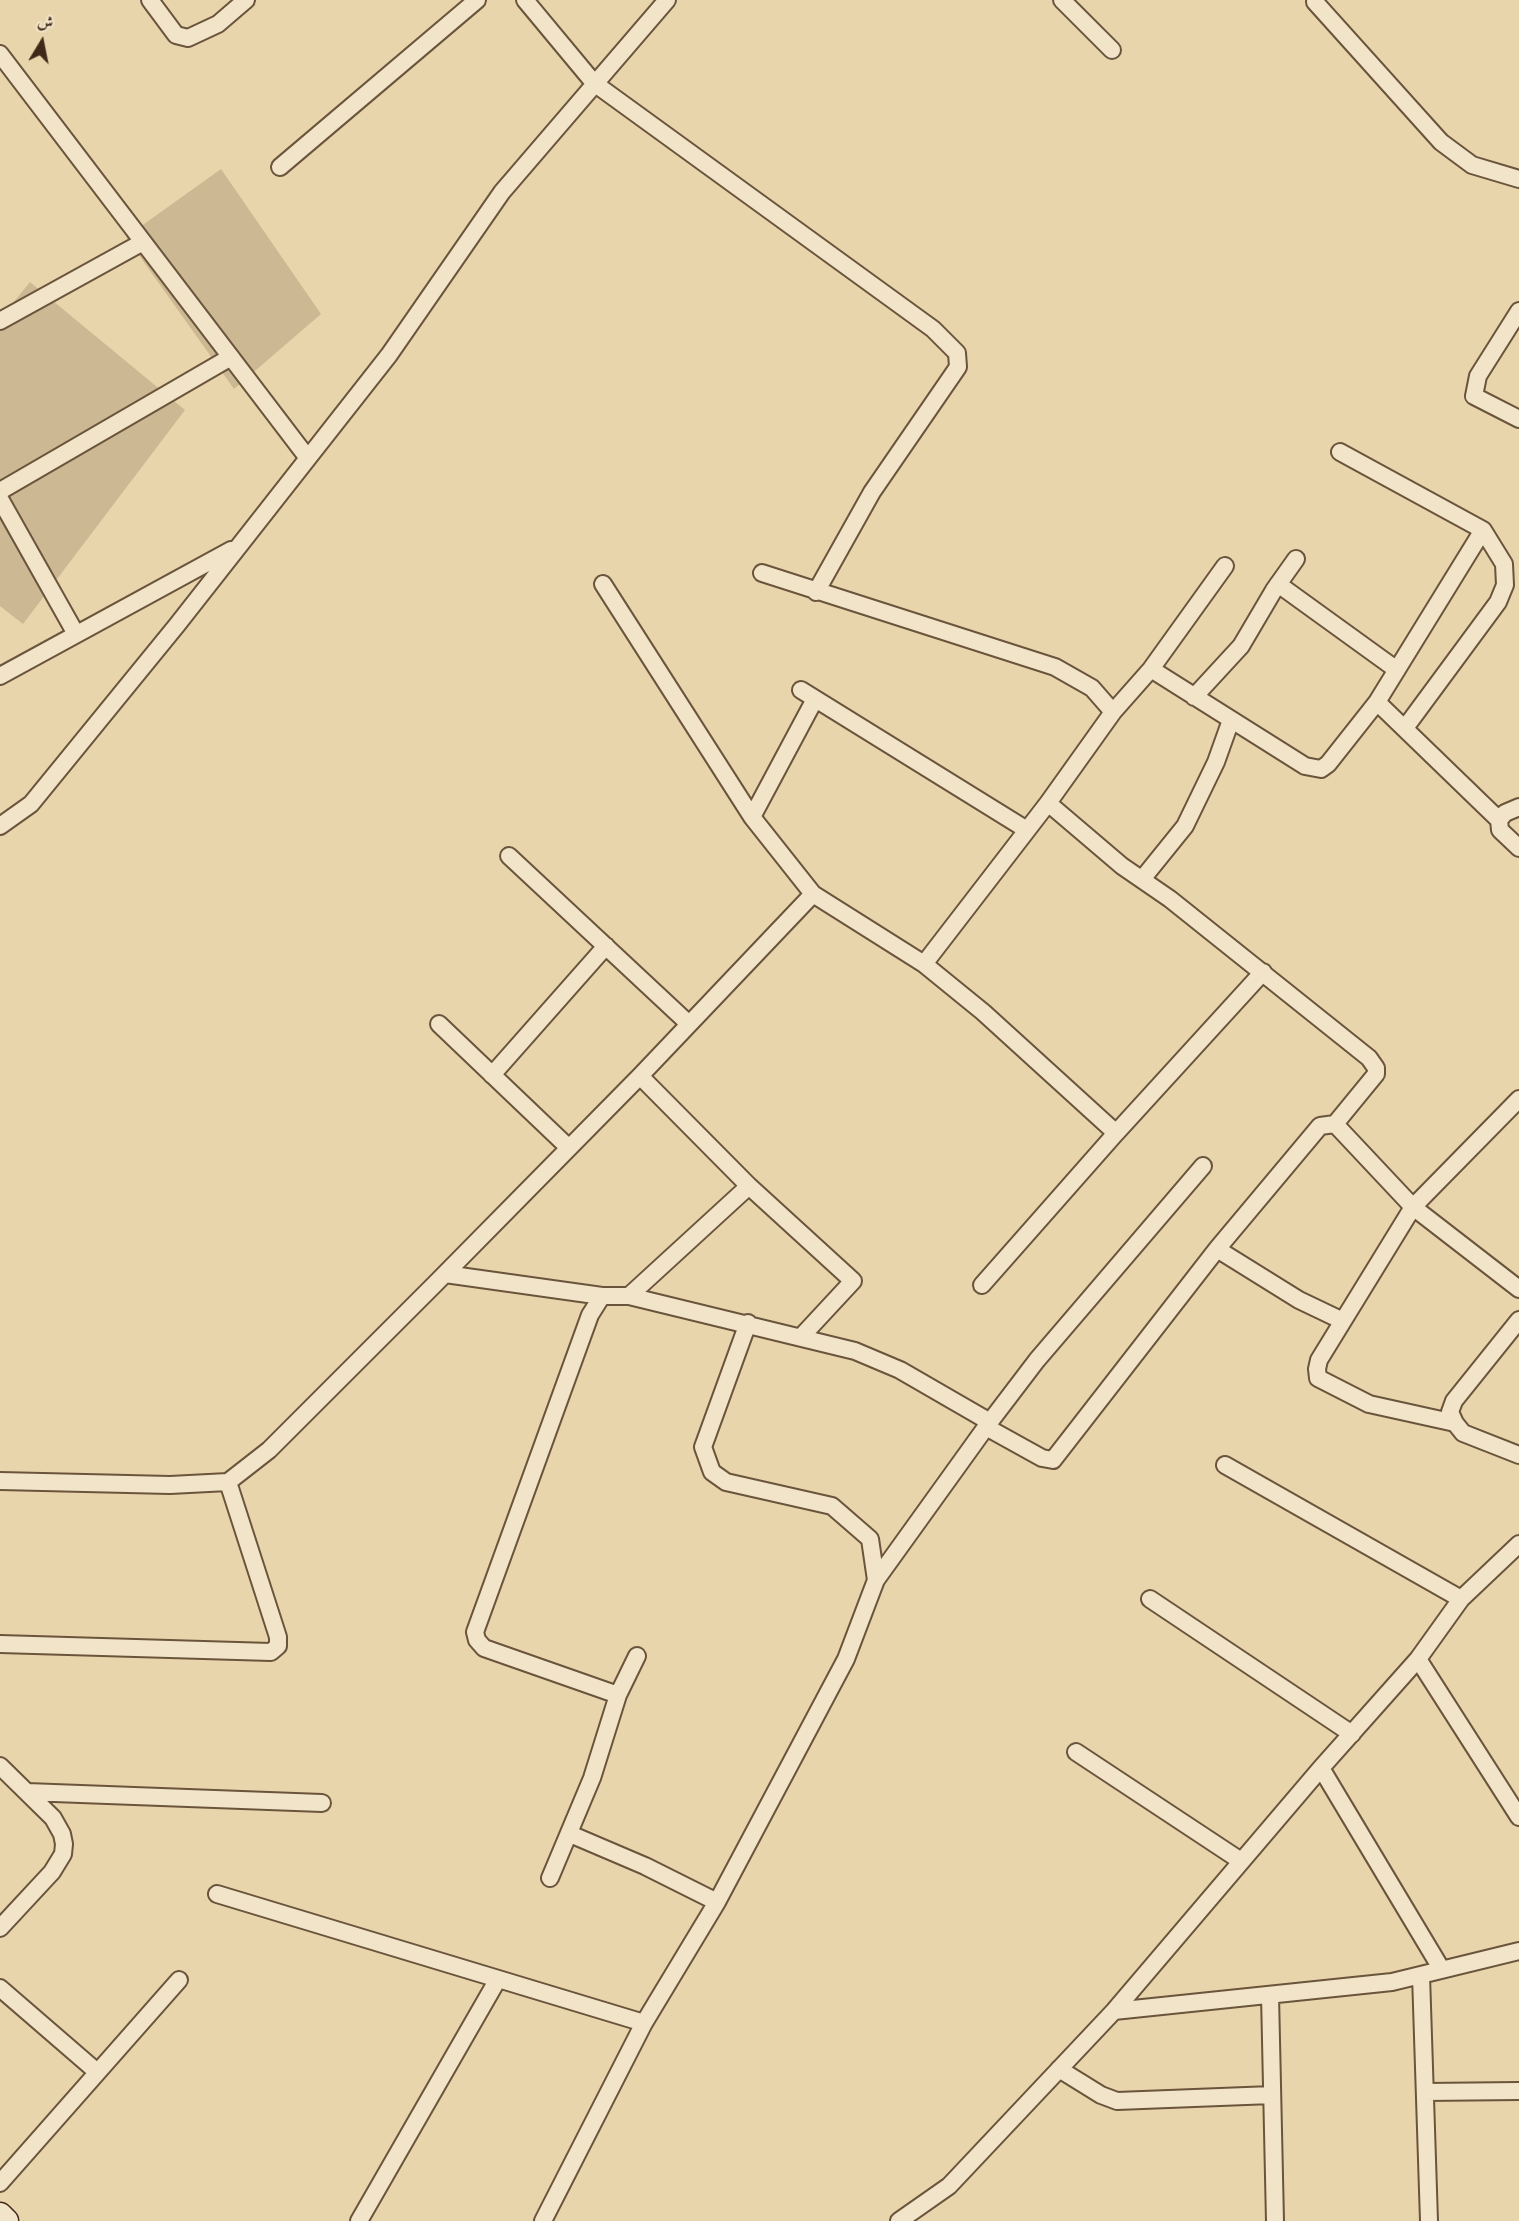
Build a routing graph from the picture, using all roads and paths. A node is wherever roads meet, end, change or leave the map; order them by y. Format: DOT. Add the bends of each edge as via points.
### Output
graph roads {
  1 [pos="150,0"];
  2 [pos="246,0"];
  3 [pos="477,0"];
  4 [pos="525,0"];
  5 [pos="667,0"];
  6 [pos="1062,0"];
  7 [pos="1315,2"];
  8 [pos="1112,50"];
  9 [pos="0,54"];
  10 [pos="594,83"];
  11 [pos="280,167"];
  12 [pos="1519,179"];
  13 [pos="143,242"];
  14 [pos="1519,310"];
  15 [pos="0,321"];
  16 [pos="231,357"];
  17 [pos="1519,419"];
  18 [pos="1340,452"];
  19 [pos="308,457"];
  20 [pos="0,491"];
  21 [pos="0,499"];
  22 [pos="1483,530"];
  23 [pos="237,547"];
  24 [pos="1296,559"];
  25 [pos="1225,566"];
  26 [pos="762,573"];
  27 [pos="603,584"];
  28 [pos="1278,584"];
  29 [pos="816,592"];
  30 [pos="76,634"];
  31 [pos="1151,669"];
  32 [pos="1397,670"];
  33 [pos="0,676"];
  34 [pos="1194,697"];
  35 [pos="1377,702"];
  36 [pos="1113,712"];
  37 [pos="1231,720"];
  38 [pos="1405,728"];
  39 [pos="1048,802"];
  40 [pos="1519,807"];
  41 [pos="752,817"];
  42 [pos="1499,820"];
  43 [pos="0,826"];
  44 [pos="1027,830"];
  45 [pos="1519,848"];
  46 [pos="508,856"];
  47 [pos="1143,878"];
  48 [pos="813,894"];
  49 [pos="606,946"];
  50 [pos="924,964"];
  51 [pos="1263,972"];
  52 [pos="439,1024"];
  53 [pos="689,1024"];
  54 [pos="492,1075"];
  55 [pos="640,1076"];
  56 [pos="1519,1099"];
  57 [pos="1335,1124"];
  58 [pos="1116,1133"];
  59 [pos="569,1149"];
  60 [pos="1203,1166"];
  61 [pos="749,1186"];
  62 [pos="1413,1207"];
  63 [pos="1216,1249"];
  64 [pos="445,1275"];
  65 [pos="982,1285"];
  66 [pos="1519,1289"];
  67 [pos="602,1296"];
  68 [pos="629,1296"];
  69 [pos="1519,1320"];
  70 [pos="1343,1321"];
  71 [pos="748,1323"];
  72 [pos="801,1337"];
  73 [pos="988,1424"];
  74 [pos="1455,1424"];
  75 [pos="1519,1455"];
  76 [pos="1225,1465"];
  77 [pos="0,1481"];
  78 [pos="228,1482"];
  79 [pos="1519,1544"];
  80 [pos="876,1580"];
  81 [pos="1150,1599"];
  82 [pos="1461,1599"];
  83 [pos="0,1644"];
  84 [pos="638,1656"];
  85 [pos="1418,1659"];
  86 [pos="618,1695"];
  87 [pos="1352,1734"];
  88 [pos="1076,1752"];
  89 [pos="0,1766"];
  90 [pos="1321,1768"];
  91 [pos="27,1792"];
  92 [pos="322,1803"];
  93 [pos="1519,1817"];
  94 [pos="570,1834"];
  95 [pos="1241,1861"];
  96 [pos="550,1878"];
  97 [pos="217,1894"];
  98 [pos="717,1902"];
  99 [pos="0,1928"];
  100 [pos="1519,1951"];
  101 [pos="1442,1970"];
  102 [pos="1421,1975"];
  103 [pos="498,1979"];
  104 [pos="179,1980"];
  105 [pos="0,1988"];
  106 [pos="1270,1995"];
  107 [pos="1114,2011"];
  108 [pos="644,2023"];
  109 [pos="1059,2069"];
  110 [pos="96,2071"];
  111 [pos="1519,2091"];
  112 [pos="1425,2092"];
  113 [pos="1272,2095"];
  114 [pos="0,2183"];
  115 [pos="0,2215"];
  116 [pos="6,2221"];
  117 [pos="359,2221"];
  118 [pos="543,2221"];
  119 [pos="899,2221"];
  120 [pos="1275,2221"];
  121 [pos="1429,2221"];
  1 -- 2 [label="street" via="176,35 188,38 218,24"];
  3 -- 11 [label="street"];
  4 -- 10 [label="street"];
  5 -- 10 [label="street"];
  6 -- 8 [label="street"];
  7 -- 12 [label="street" via="1441,142 1472,165"];
  9 -- 13 [label="street"];
  10 -- 19 [label="street" via="502,192 389,355"];
  10 -- 29 [label="street" via="933,329 957,353 958,367 872,492"];
  13 -- 15 [label="street"];
  13 -- 16 [label="street"];
  14 -- 17 [label="street" via="1478,376 1474,396"];
  16 -- 19 [label="street"];
  16 -- 20 [label="street"];
  18 -- 22 [label="street"];
  19 -- 23 [label="street"];
  21 -- 30 [label="street"];
  22 -- 32 [label="street"];
  22 -- 38 [label="street" via="1504,564 1503,592"];
  23 -- 30 [label="street"];
  23 -- 43 [label="street" via="31,804"];
  24 -- 28 [label="street"];
  25 -- 31 [label="street"];
  26 -- 29 [label="street"];
  27 -- 41 [label="street"];
  28 -- 32 [label="street"];
  28 -- 34 [label="street" via="1241,646"];
  29 -- 36 [label="street" via="1055,667 1092,688"];
  30 -- 33 [label="street"];
  31 -- 34 [label="street"];
  31 -- 36 [label="street"];
  32 -- 35 [label="street"];
  34 -- 37 [label="street"];
  35 -- 37 [label="street" via="1321,769 1305,766"];
  35 -- 38 [label="street"];
  36 -- 39 [label="street"];
  37 -- 47 [label="street" via="1185,826"];
  38 -- 42 [label="street"];
  39 -- 44 [label="street"];
  39 -- 47 [label="street" via="1122,866"];
  40 -- 42 [label="street"];
  41 -- 44 [label="street" via="808,695"];
  41 -- 48 [label="street"];
  42 -- 45 [label="street" via="1500,830"];
  44 -- 50 [label="street"];
  46 -- 49 [label="street"];
  47 -- 51 [label="street"];
  48 -- 50 [label="street"];
  48 -- 53 [label="street"];
  49 -- 53 [label="street"];
  49 -- 54 [label="street"];
  50 -- 58 [label="street"];
  51 -- 57 [label="street" via="1370,1058 1376,1068 1376,1074"];
  51 -- 58 [label="street"];
  52 -- 54 [label="street"];
  53 -- 55 [label="street"];
  54 -- 59 [label="street"];
  55 -- 59 [label="street"];
  55 -- 61 [label="street"];
  56 -- 62 [label="street"];
  57 -- 62 [label="street"];
  57 -- 63 [label="street" via="1320,1126"];
  58 -- 65 [label="street"];
  59 -- 64 [label="street"];
  60 -- 73 [label="street" via="1037,1360"];
  61 -- 68 [label="street"];
  61 -- 72 [label="street" via="853,1281"];
  62 -- 66 [label="street"];
  62 -- 70 [label="street"];
  63 -- 70 [label="street" via="1299,1300"];
  63 -- 73 [label="street" via="1053,1460 1042,1458"];
  64 -- 67 [label="street"];
  64 -- 78 [label="street" via="269,1449"];
  67 -- 68 [label="street"];
  67 -- 86 [label="street" via="590,1315 475,1632 484,1648"];
  68 -- 71 [label="street"];
  69 -- 74 [label="street" via="1454,1401 1450,1412"];
  70 -- 74 [label="street" via="1319,1360 1318,1377 1369,1404"];
  71 -- 72 [label="street"];
  71 -- 80 [label="street" via="703,1447 712,1472 726,1482 832,1506 870,1539"];
  72 -- 73 [label="street" via="855,1351 900,1370"];
  73 -- 80 [label="street"];
  74 -- 75 [label="street" via="1463,1433"];
  76 -- 82 [label="street"];
  77 -- 78 [label="street" via="170,1485"];
  78 -- 83 [label="street" via="278,1637 278,1646 271,1652"];
  79 -- 82 [label="street"];
  80 -- 98 [label="street" via="846,1659"];
  81 -- 87 [label="street"];
  82 -- 85 [label="street"];
  84 -- 86 [label="street"];
  85 -- 87 [label="street"];
  85 -- 93 [label="street"];
  86 -- 94 [label="street"];
  87 -- 90 [label="street"];
  88 -- 95 [label="street"];
  89 -- 91 [label="street"];
  90 -- 95 [label="street"];
  90 -- 101 [label="street"];
  91 -- 92 [label="street"];
  91 -- 99 [label="street" via="59,1825 63,1854 52,1872"];
  94 -- 96 [label="street"];
  94 -- 98 [label="street"];
  95 -- 107 [label="street"];
  97 -- 103 [label="street"];
  98 -- 108 [label="street"];
  100 -- 101 [label="street"];
  101 -- 102 [label="street"];
  102 -- 106 [label="street" via="1392,1982"];
  102 -- 112 [label="street"];
  103 -- 108 [label="street"];
  103 -- 117 [label="street"];
  104 -- 110 [label="street"];
  105 -- 110 [label="street"];
  106 -- 107 [label="street"];
  106 -- 113 [label="street"];
  107 -- 109 [label="street"];
  108 -- 118 [label="street"];
  109 -- 113 [label="street" via="1117,2101"];
  109 -- 119 [label="street" via="949,2186"];
  110 -- 114 [label="street"];
  111 -- 112 [label="street"];
  112 -- 121 [label="street"];
  113 -- 120 [label="street"];
  115 -- 116 [label="main road"];
}
